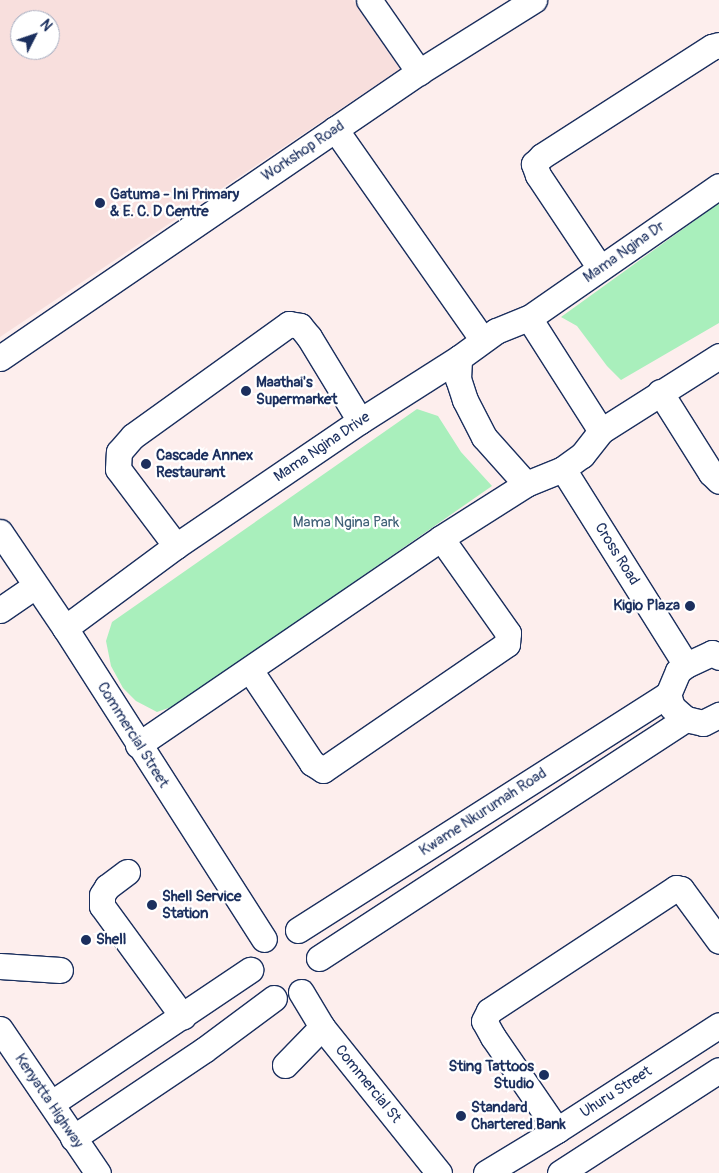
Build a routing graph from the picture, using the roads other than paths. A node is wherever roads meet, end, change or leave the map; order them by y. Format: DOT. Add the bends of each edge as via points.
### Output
graph roads {
  1 [pos="368,0"];
  2 [pos="534,0"];
  3 [pos="719,45"];
  4 [pos="419,72"];
  5 [pos="335,130"];
  6 [pos="719,186"];
  7 [pos="600,268"];
  8 [pos="528,318"];
  9 [pos="482,340"];
  10 [pos="719,356"];
  11 [pos="0,358"];
  12 [pos="460,358"];
  13 [pos="660,392"];
  14 [pos="360,421"];
  15 [pos="601,431"];
  16 [pos="563,469"];
  17 [pos="719,481"];
  18 [pos="526,484"];
  19 [pos="0,532"];
  20 [pos="441,538"];
  21 [pos="176,546"];
  22 [pos="35,586"];
  23 [pos="0,610"];
  24 [pos="65,628"];
  25 [pos="719,657"];
  26 [pos="686,664"];
  27 [pos="250,670"];
  28 [pos="668,694"];
  29 [pos="719,715"];
  30 [pos="686,719"];
  31 [pos="138,745"];
  32 [pos="127,872"];
  33 [pos="298,930"];
  34 [pos="264,939"];
  35 [pos="719,941"];
  36 [pos="319,958"];
  37 [pos="0,966"];
  38 [pos="60,970"];
  39 [pos="250,970"];
  40 [pos="301,992"];
  41 [pos="274,998"];
  42 [pos="183,1017"];
  43 [pos="719,1025"];
  44 [pos="322,1026"];
  45 [pos="0,1030"];
  46 [pos="285,1065"];
  47 [pos="719,1070"];
  48 [pos="52,1103"];
  49 [pos="557,1130"];
  50 [pos="73,1138"];
  51 [pos="98,1173"];
  52 [pos="439,1173"];
  53 [pos="486,1173"];
  54 [pos="560,1173"];
  1 -- 4 [label="street"];
  2 -- 4 [label="street, Workshop Road"];
  3 -- 7 [label="street" via="534,164"];
  4 -- 5 [label="street, Workshop Road"];
  5 -- 9 [label="street"];
  5 -- 11 [label="street, Workshop Road"];
  6 -- 7 [label="street, Mama Ngina Dr"];
  7 -- 8 [label="street, Mama Ngina Dr"];
  8 -- 9 [label="street, Mama Ngina Dr"];
  8 -- 15 [label="street"];
  9 -- 12 [label="street, Mama Ngina Drive"];
  10 -- 13 [label="street"];
  12 -- 14 [label="street, Mama Ngina Drive"];
  12 -- 18 [label="street" via="458,379 468,408 484,437"];
  13 -- 15 [label="street"];
  13 -- 17 [label="street" via="711,474"];
  14 -- 21 [label="street, Mama Ngina Drive"];
  14 -- 21 [label="street" via="309,337 300,326 289,324 133,436 119,452 118,469"];
  15 -- 16 [label="street" via="582,455"];
  16 -- 18 [label="street"];
  16 -- 26 [label="street, Cross Road"];
  18 -- 20 [label="street"];
  19 -- 22 [label="street, Commercial Street"];
  20 -- 27 [label="street"];
  20 -- 27 [label="street" via="508,633 507,644 323,770 312,763"];
  21 -- 24 [label="street, Mama Ngina Drive"];
  22 -- 23 [label="street"];
  22 -- 24 [label="street, Commercial Street"];
  24 -- 31 [label="street, Commercial Street"];
  25 -- 26 [label="street" via="712,653"];
  26 -- 28 [label="street" via="678,671"];
  27 -- 31 [label="street"];
  28 -- 30 [label="street" via="672,707"];
  28 -- 33 [label="street, Kwame Nkurumah Road"];
  29 -- 30 [label="street" via="703,723"];
  30 -- 36 [label="street"];
  31 -- 34 [label="street, Commercial Street"];
  32 -- 42 [label="street" via="107,887 102,896 102,906"];
  33 -- 34 [label="street" via="278,932"];
  33 -- 36 [label="street" via="311,942"];
  34 -- 39 [label="street" via="252,954"];
  35 -- 49 [label="street" via="681,889 676,888 489,1011 484,1021 493,1037"];
  36 -- 40 [label="street" via="319,971"];
  37 -- 38 [label="street"];
  39 -- 41 [label="street" via="257,983"];
  39 -- 42 [label="street"];
  40 -- 41 [label="street"];
  40 -- 44 [label="street, Commercial St"];
  41 -- 50 [label="street" via="204,1050"];
  42 -- 48 [label="street"];
  43 -- 49 [label="street, Uhuru Street"];
  44 -- 46 [label="street"];
  44 -- 52 [label="street, Commercial St"];
  45 -- 48 [label="street, Kenyatta Highway"];
  47 -- 54 [label="street"];
  48 -- 50 [label="street, Kenyatta Highway"];
  49 -- 53 [label="street, Uhuru Street"];
  50 -- 51 [label="street, Kenyatta Highway"];
}
